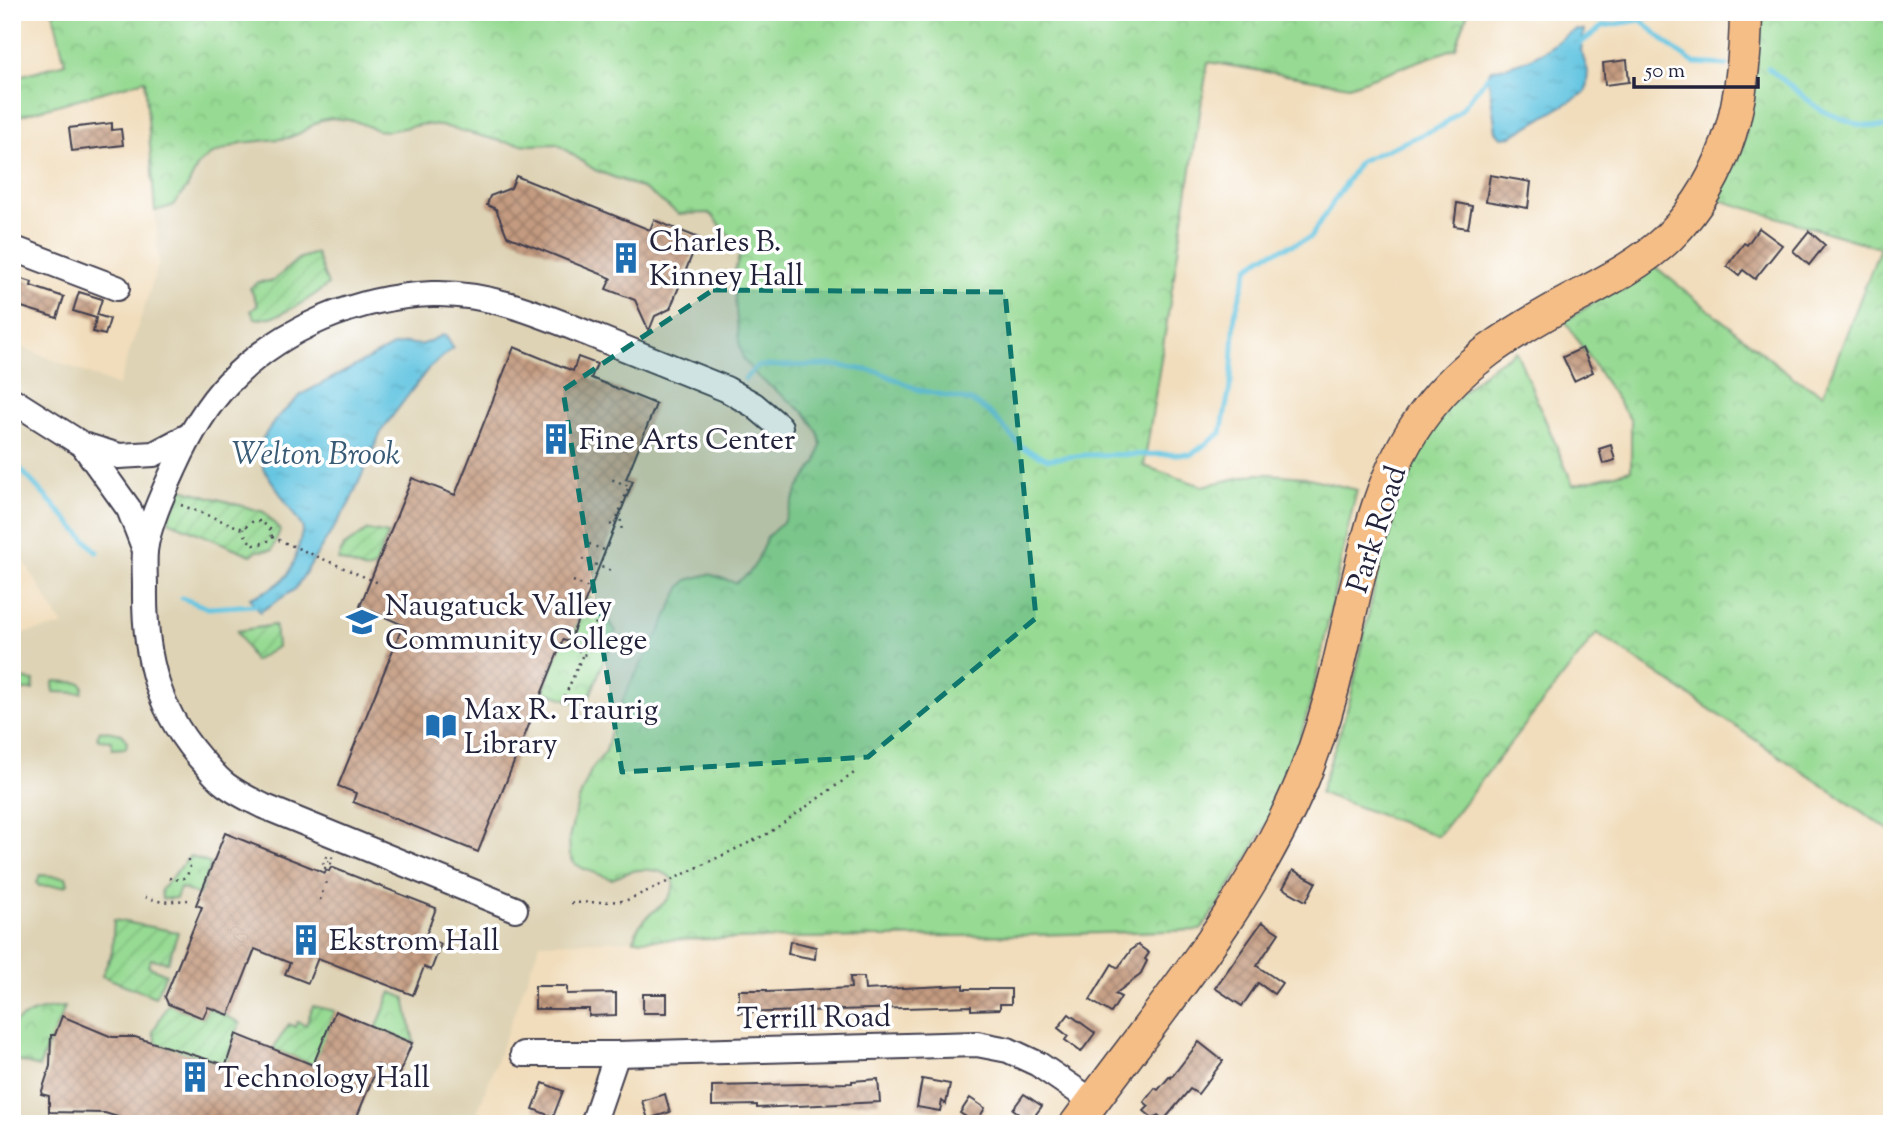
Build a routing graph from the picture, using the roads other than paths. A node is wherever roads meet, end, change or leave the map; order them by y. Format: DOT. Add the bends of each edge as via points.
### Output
graph roads {
  1 [pos="1746,12"];
  2 [pos="12,248"];
  3 [pos="117,288"];
  4 [pos="12,400"];
  5 [pos="780,427"];
  6 [pos="190,435"];
  7 [pos="83,444"];
  8 [pos="145,550"];
  9 [pos="515,909"];
  10 [pos="523,1054"];
  11 [pos="617,1054"];
  12 [pos="1084,1112"];
  13 [pos="593,1124"];
  1 -- 12 [label="main road, Park Road" via="1742,87 1725,153 1689,213 1643,257 1513,332 1470,364 1446,386 1407,439 1366,541 1339,665 1285,818 1207,949"];
  2 -- 3 [label="street"];
  4 -- 7 [label="street"];
  5 -- 6 [label="street" via="726,389 529,310 480,296 433,294 385,298 292,334 228,383"];
  6 -- 7 [label="street" via="154,454 118,456"];
  6 -- 8 [label="street" via="161,498"];
  7 -- 8 [label="street" via="129,509"];
  8 -- 9 [label="street" via="145,624 153,675 178,732 225,784 278,814"];
  10 -- 11 [label="street, Terrill Road"];
  11 -- 12 [label="street, Terrill Road" via="976,1044 1008,1050 1038,1064"];
  11 -- 13 [label="street"];
}
